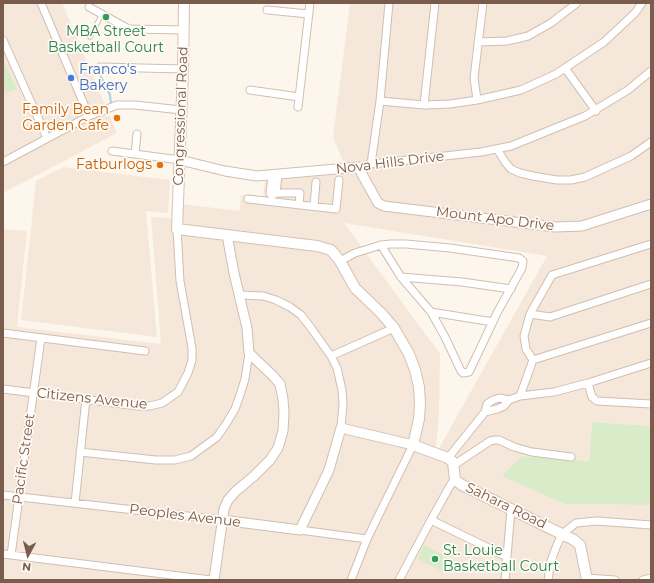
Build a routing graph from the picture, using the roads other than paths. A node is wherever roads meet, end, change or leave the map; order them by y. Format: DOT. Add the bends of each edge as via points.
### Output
graph roads {
  1 [pos="41,3"];
  2 [pos="184,3"];
  3 [pos="310,3"];
  4 [pos="389,3"];
  5 [pos="435,3"];
  6 [pos="483,3"];
  7 [pos="577,3"];
  8 [pos="642,3"];
  9 [pos="89,7"];
  10 [pos="267,10"];
  11 [pos="102,14"];
  12 [pos="309,14"];
  13 [pos="184,30"];
  14 [pos="90,36"];
  15 [pos="3,40"];
  16 [pos="478,42"];
  17 [pos="100,67"];
  18 [pos="565,68"];
  19 [pos="183,69"];
  20 [pos="651,71"];
  21 [pos="250,90"];
  22 [pos="299,97"];
  23 [pos="478,100"];
  24 [pos="380,101"];
  25 [pos="424,105"];
  26 [pos="298,107"];
  27 [pos="181,110"];
  28 [pos="596,110"];
  29 [pos="89,116"];
  30 [pos="137,134"];
  31 [pos="47,138"];
  32 [pos="651,142"];
  33 [pos="497,149"];
  34 [pos="112,151"];
  35 [pos="135,154"];
  36 [pos="180,160"];
  37 [pos="4,161"];
  38 [pos="371,164"];
  39 [pos="358,167"];
  40 [pos="275,176"];
  41 [pos="339,180"];
  42 [pos="316,182"];
  43 [pos="272,196"];
  44 [pos="248,199"];
  45 [pos="651,204"];
  46 [pos="299,205"];
  47 [pos="314,206"];
  48 [pos="177,229"];
  49 [pos="227,235"];
  50 [pos="651,244"];
  51 [pos="381,245"];
  52 [pos="340,261"];
  53 [pos="400,277"];
  54 [pos="651,284"];
  55 [pos="511,289"];
  56 [pos="240,295"];
  57 [pos="431,312"];
  58 [pos="530,314"];
  59 [pos="493,322"];
  60 [pos="651,323"];
  61 [pos="394,328"];
  62 [pos="3,333"];
  63 [pos="41,338"];
  64 [pos="145,351"];
  65 [pos="249,353"];
  66 [pos="331,356"];
  67 [pos="533,360"];
  68 [pos="651,363"];
  69 [pos="588,383"];
  70 [pos="3,389"];
  71 [pos="33,392"];
  72 [pos="520,396"];
  73 [pos="86,399"];
  74 [pos="651,404"];
  75 [pos="341,428"];
  76 [pos="413,444"];
  77 [pos="80,452"];
  78 [pos="571,457"];
  79 [pos="451,462"];
  80 [pos="455,480"];
  81 [pos="3,494"];
  82 [pos="19,496"];
  83 [pos="75,503"];
  84 [pos="511,510"];
  85 [pos="222,520"];
  86 [pos="431,520"];
  87 [pos="651,525"];
  88 [pos="300,530"];
  89 [pos="562,534"];
  90 [pos="367,539"];
  91 [pos="3,554"];
  92 [pos="11,555"];
  93 [pos="507,558"];
  94 [pos="651,578"];
  95 [pos="586,579"];
  96 [pos="212,580"];
  97 [pos="351,580"];
  98 [pos="400,580"];
  99 [pos="505,580"];
  100 [pos="548,580"];
  101 [pos="615,580"];
  102 [pos="643,580"];
  1 -- 29 [label="street"];
  2 -- 13 [label="main road, Congressional Road"];
  3 -- 12 [label="street"];
  4 -- 24 [label="street"];
  5 -- 25 [label="street"];
  6 -- 16 [label="street"];
  7 -- 16 [label="street" via="551,24 528,36 507,41"];
  8 -- 18 [label="street" via="604,42"];
  9 -- 11 [label="street"];
  10 -- 12 [label="street"];
  11 -- 13 [label="street" via="131,29"];
  11 -- 14 [label="lane"];
  12 -- 22 [label="street"];
  13 -- 19 [label="main road, Congressional Road"];
  15 -- 31 [label="street"];
  16 -- 23 [label="street" via="474,78"];
  17 -- 19 [label="street"];
  18 -- 23 [label="street" via="521,90"];
  18 -- 28 [label="street"];
  19 -- 27 [label="main road, Congressional Road"];
  20 -- 28 [label="street, Nova Hills Drive" via="628,90"];
  21 -- 22 [label="street"];
  22 -- 26 [label="street"];
  23 -- 25 [label="street"];
  24 -- 25 [label="street"];
  24 -- 38 [label="street"];
  27 -- 29 [label="street" via="117,105"];
  27 -- 36 [label="main road, Congressional Road"];
  28 -- 33 [label="street, Nova Hills Drive" via="536,137"];
  29 -- 31 [label="street"];
  30 -- 35 [label="street"];
  31 -- 37 [label="street"];
  32 -- 33 [label="street" via="631,156 585,177 571,180 520,173 505,162"];
  33 -- 38 [label="street, Nova Hills Drive"];
  34 -- 35 [label="street, Nova Hills Drive"];
  35 -- 36 [label="street, Nova Hills Drive"];
  36 -- 40 [label="street, Nova Hills Drive" via="242,174"];
  36 -- 48 [label="main road, Congressional Road"];
  38 -- 39 [label="street, Nova Hills Drive"];
  39 -- 40 [label="street, Nova Hills Drive"];
  39 -- 45 [label="street, Mount Apo Drive" via="378,203 384,206 570,227 605,220"];
  40 -- 43 [label="street"];
  41 -- 47 [label="street" via="336,209"];
  42 -- 47 [label="street"];
  43 -- 44 [label="street"];
  43 -- 46 [label="street"];
  43 -- 46 [label="street" via="300,193"];
  46 -- 47 [label="street"];
  48 -- 49 [label="main road"];
  48 -- 73 [label="street, Citizens Avenue" via="180,282 192,348 192,360 183,385 171,398 150,406"];
  49 -- 52 [label="main road" via="324,248 331,250"];
  49 -- 56 [label="street"];
  50 -- 58 [label="street" via="552,275"];
  51 -- 52 [label="street"];
  51 -- 53 [label="street"];
  51 -- 55 [label="street" via="450,248 519,258 523,261 522,268"];
  52 -- 61 [label="main road" via="355,288"];
  53 -- 55 [label="street"];
  53 -- 57 [label="street"];
  54 -- 58 [label="street" via="550,317"];
  55 -- 59 [label="street"];
  56 -- 65 [label="street"];
  56 -- 66 [label="street" via="263,296 290,307 304,320"];
  57 -- 59 [label="street"];
  57 -- 59 [label="street" via="463,373 469,372"];
  58 -- 67 [label="street" via="524,336 526,349"];
  60 -- 67 [label="street"];
  61 -- 66 [label="street"];
  61 -- 76 [label="main road" via="409,354 419,387 419,419"];
  62 -- 63 [label="street"];
  63 -- 64 [label="street"];
  63 -- 71 [label="street, Pacific Street"];
  65 -- 77 [label="street" via="245,379 235,409 217,437 191,456 175,460 156,460"];
  65 -- 85 [label="street" via="280,384 284,413 283,431 278,448 270,460 228,500"];
  66 -- 75 [label="street" via="337,368 342,390"];
  67 -- 72 [label="street"];
  68 -- 69 [label="street"];
  69 -- 72 [label="street" via="554,392"];
  69 -- 74 [label="street" via="592,397 597,401"];
  70 -- 71 [label="street, Citizens Avenue"];
  71 -- 73 [label="street, Citizens Avenue"];
  71 -- 82 [label="street, Pacific Street"];
  72 -- 79 [label="street" via="509,400 504,406 485,412"];
  73 -- 77 [label="street"];
  75 -- 76 [label="street"];
  75 -- 88 [label="street" via="334,458"];
  76 -- 79 [label="main road"];
  76 -- 90 [label="street"];
  77 -- 83 [label="street"];
  78 -- 79 [label="street" via="514,448 495,440"];
  79 -- 80 [label="main road, Sahara Road"];
  80 -- 84 [label="main road, Sahara Road"];
  80 -- 86 [label="street" via="450,484"];
  81 -- 82 [label="street, Peoples Avenue"];
  82 -- 83 [label="street, Peoples Avenue"];
  82 -- 92 [label="street, Pacific Street"];
  83 -- 85 [label="street, Peoples Avenue"];
  84 -- 89 [label="main road, Sahara Road"];
  84 -- 93 [label="street"];
  85 -- 88 [label="street, Peoples Avenue"];
  85 -- 96 [label="street"];
  86 -- 93 [label="street"];
  86 -- 98 [label="street"];
  87 -- 89 [label="street" via="597,521 576,523"];
  88 -- 90 [label="street, Peoples Avenue"];
  89 -- 95 [label="main road, Sahara Road" via="580,545"];
  89 -- 100 [label="street" via="551,561"];
  90 -- 97 [label="street"];
  91 -- 92 [label="street"];
  92 -- 96 [label="street"];
  93 -- 99 [label="street"];
  94 -- 102 [label="street"];
  95 -- 101 [label="street"];
}
